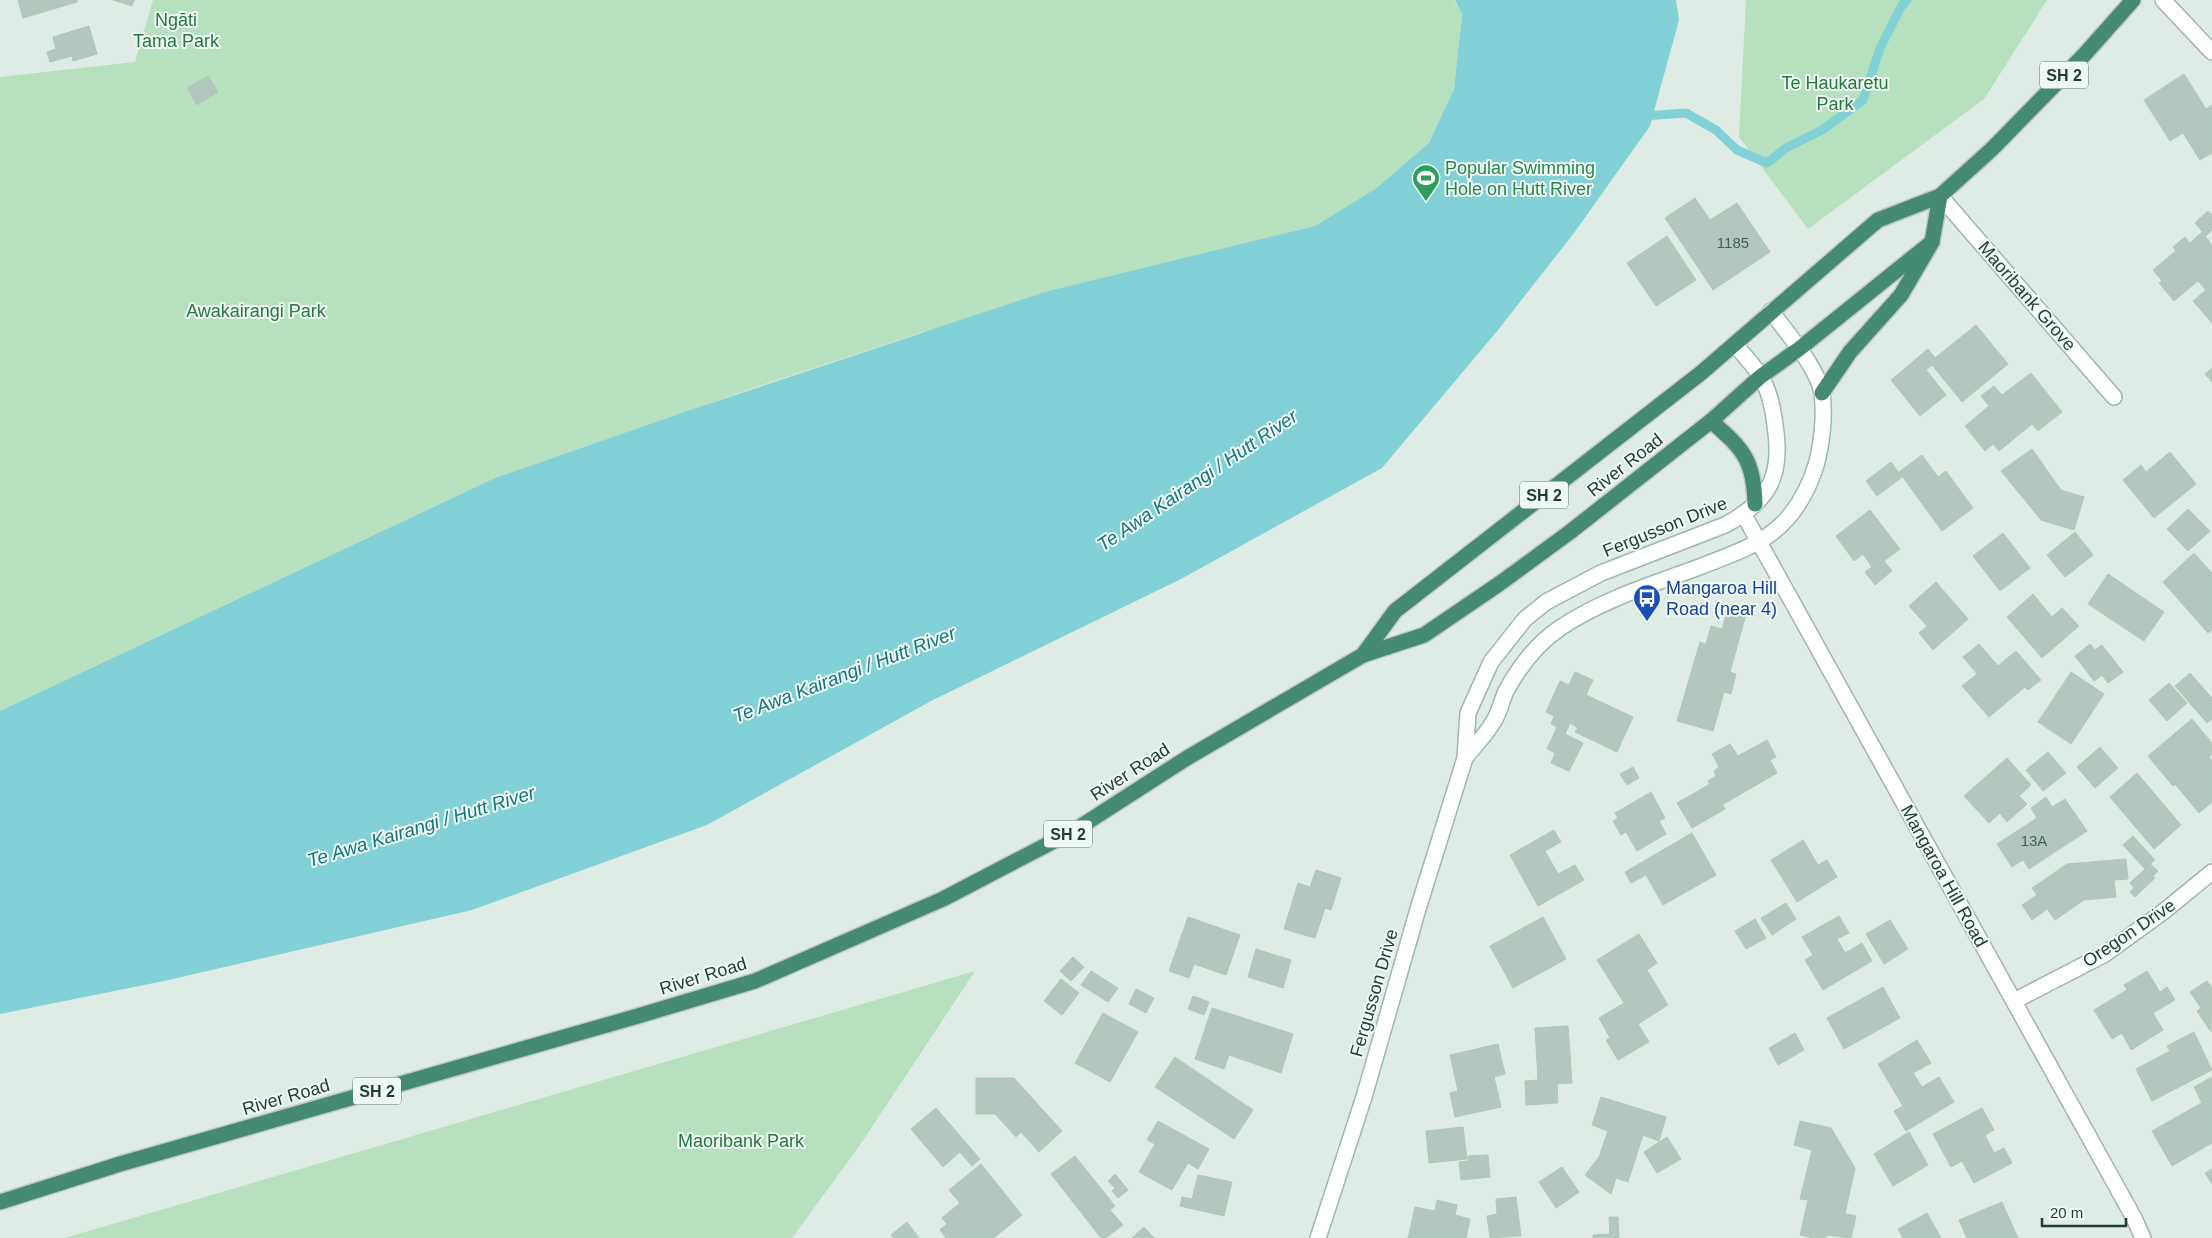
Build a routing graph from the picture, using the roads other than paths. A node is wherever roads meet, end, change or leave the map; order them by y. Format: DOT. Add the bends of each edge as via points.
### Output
graph roads {
  1 [pos="2133,0"];
  2 [pos="2163,0"];
  3 [pos="2212,52"];
  4 [pos="1940,196"];
  5 [pos="1932,242"];
  6 [pos="1771,311"];
  7 [pos="1735,344"];
  8 [pos="1799,349"];
  9 [pos="1760,377"];
  10 [pos="1822,393"];
  11 [pos="2114,397"];
  12 [pos="1710,421"];
  13 [pos="1755,504"];
  14 [pos="1744,515"];
  15 [pos="1758,542"];
  16 [pos="1363,655"];
  17 [pos="1465,758"];
  18 [pos="2212,872"];
  19 [pos="2014,1000"];
  20 [pos="0,1202"];
  21 [pos="1318,1238"];
  22 [pos="2143,1238"];
  1 -- 4 [label="highway, SH 2" via="1992,149"];
  2 -- 3 [label="main road"];
  4 -- 5 [label="highway"];
  4 -- 6 [label="highway, SH 2" via="1878,220"];
  4 -- 11 [label="main road, Maoribank Grove"];
  5 -- 8 [label="highway, SH 2"];
  5 -- 10 [label="highway" via="1901,295 1850,352"];
  6 -- 7 [label="highway, SH 2"];
  6 -- 8 [label="main road, Fergusson Drive"];
  7 -- 9 [label="main road, Fergusson Drive"];
  7 -- 16 [label="highway, River Road / SH 2" via="1395,611"];
  8 -- 9 [label="highway, River Road / SH 2"];
  8 -- 10 [label="main road, Fergusson Drive"];
  9 -- 12 [label="highway, River Road / SH 2"];
  9 -- 13 [label="main road, Fergusson Drive" via="1771,400 1778,461 1772,483"];
  10 -- 15 [label="main road, Fergusson Drive" via="1820,450 1804,497 1775,531"];
  12 -- 13 [label="highway" via="1736,444 1749,461 1755,481"];
  12 -- 16 [label="highway, River Road / SH 2" via="1570,532 1424,635"];
  13 -- 14 [label="main road, Fergusson Drive"];
  14 -- 15 [label="main road, Mangaroa Hill Road"];
  14 -- 17 [label="main road, Fergusson Drive" via="1601,573 1546,602 1525,619 1491,662 1479,685 1468,713"];
  15 -- 17 [label="main road, Fergusson Drive" via="1737,553 1611,600 1558,629 1520,669 1495,720"];
  15 -- 19 [label="main road, Mangaroa Hill Road"];
  16 -- 20 [label="highway, River Road / SH 2" via="1186,758 1075,830 944,899 755,981 120,1164"];
  17 -- 21 [label="main road, Fergusson Drive" via="1364,1097"];
  18 -- 19 [label="main road, Oregon Drive" via="2105,954"];
  19 -- 22 [label="main road, Mangaroa Hill Road"];
}
